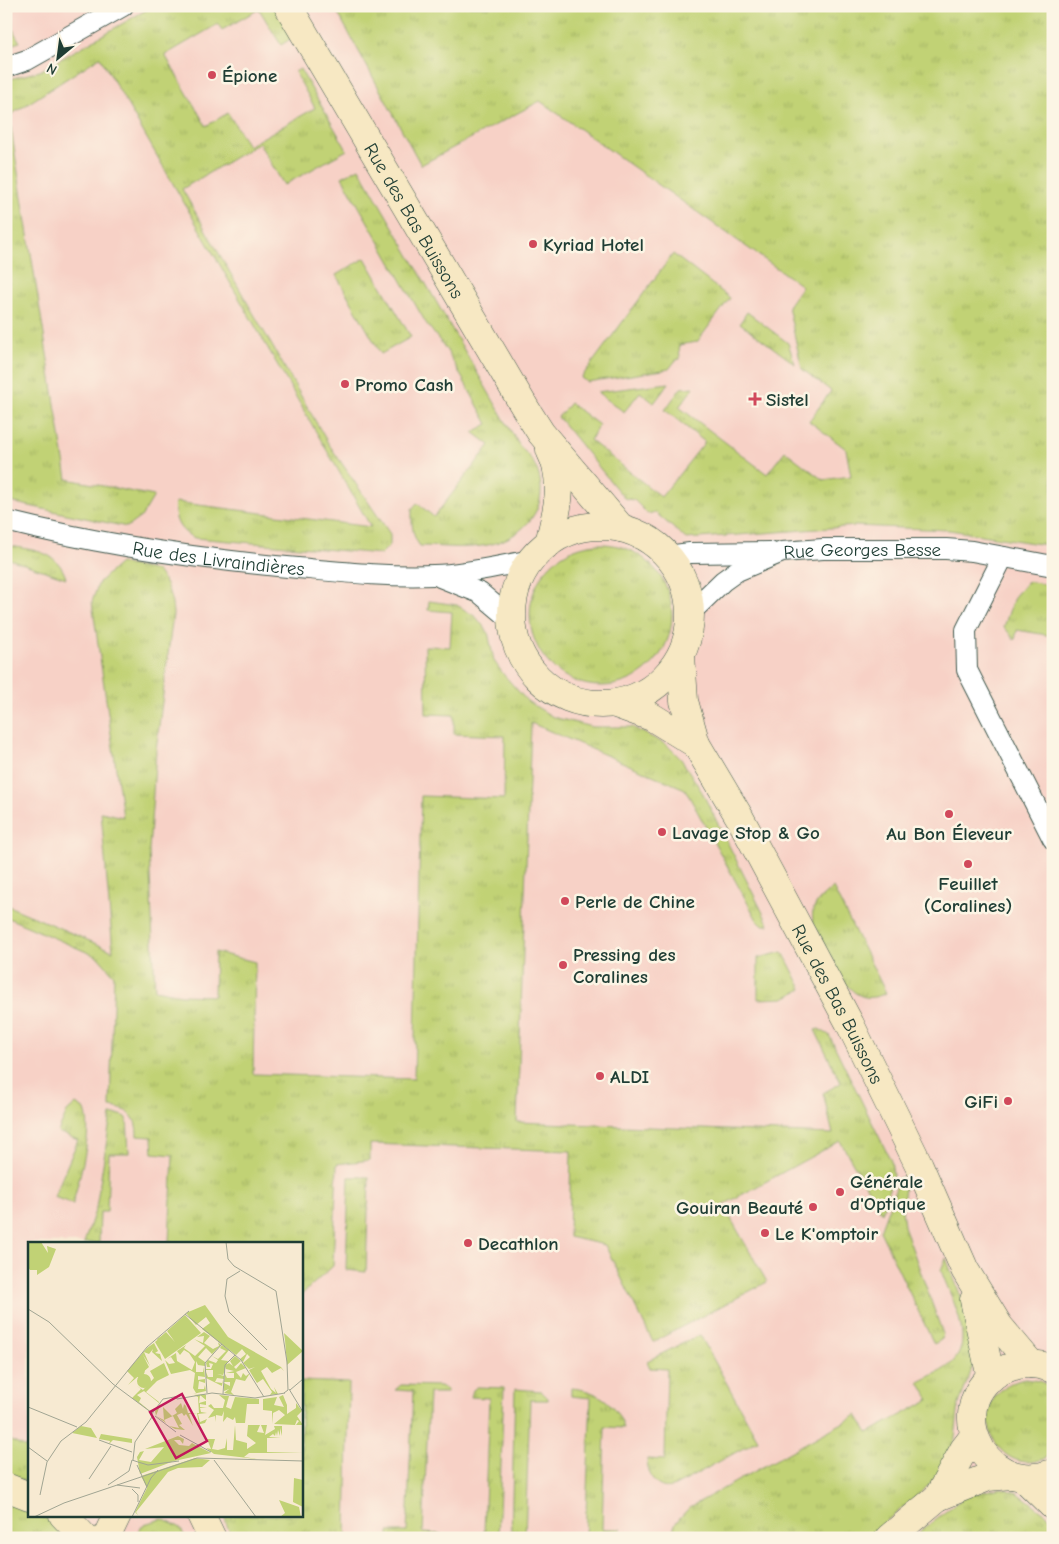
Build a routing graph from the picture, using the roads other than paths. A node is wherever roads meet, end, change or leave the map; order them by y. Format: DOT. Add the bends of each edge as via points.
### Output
graph roads {
  1 [pos="123,6"];
  2 [pos="288,6"];
  3 [pos="6,67"];
  4 [pos="541,433"];
  5 [pos="6,521"];
  6 [pos="621,528"];
  7 [pos="540,551"];
  8 [pos="782,552"];
  9 [pos="667,556"];
  10 [pos="1003,557"];
  11 [pos="1053,566"];
  12 [pos="433,575"];
  13 [pos="691,612"];
  14 [pos="512,620"];
  15 [pos="681,656"];
  16 [pos="616,704"];
  17 [pos="696,744"];
  18 [pos="1053,840"];
  19 [pos="966,1270"];
  20 [pos="1042,1366"];
  21 [pos="991,1378"];
  22 [pos="974,1436"];
  23 [pos="1053,1473"];
  24 [pos="1017,1476"];
  25 [pos="6,1487"];
  26 [pos="28,1496"];
  27 [pos="938,1497"];
  28 [pos="1053,1506"];
  29 [pos="64,1516"];
  30 [pos="117,1516"];
  31 [pos="201,1516"];
  32 [pos="85,1538"];
  33 [pos="106,1538"];
  34 [pos="212,1538"];
  35 [pos="889,1538"];
  1 -- 3 [label="street" via="27,60"];
  2 -- 4 [label="street, Rue des Bas Buissons"];
  4 -- 6 [label="street, Rue des Bas Buissons"];
  4 -- 7 [label="street, Rue des Bas Buissons" via="554,458 560,482 557,512"];
  5 -- 12 [label="street, Rue des Livraindières" via="78,539 229,561 344,572"];
  6 -- 7 [label="street" via="608,526 571,531"];
  6 -- 9 [label="street" via="646,538"];
  7 -- 12 [label="street" via="491,568"];
  7 -- 14 [label="street" via="516,588"];
  8 -- 9 [label="street"];
  8 -- 10 [label="street, Rue Georges Besse" via="904,548 964,550"];
  8 -- 13 [label="street, Rue Georges Besse" via="737,572"];
  9 -- 13 [label="street" via="684,582"];
  10 -- 11 [label="street, Rue Georges Besse"];
  10 -- 18 [label="street" via="966,630 967,670"];
  12 -- 14 [label="street" via="480,593"];
  13 -- 15 [label="street"];
  14 -- 16 [label="street" via="518,650 534,675 545,685 579,702"];
  15 -- 16 [label="street" via="654,688"];
  15 -- 17 [label="street, Rue des Bas Buissons" via="684,701"];
  16 -- 17 [label="street, Rue des Bas Buissons" via="652,717"];
  17 -- 19 [label="street, Rue des Bas Buissons" via="740,818 850,1024"];
  19 -- 20 [label="street, Rue des Bas Buissons" via="999,1326"];
  19 -- 21 [label="street, Rue des Bas Buissons"];
  20 -- 21 [label="street" via="1010,1367"];
  21 -- 22 [label="street" via="980,1390 974,1405"];
  22 -- 24 [label="street" via="988,1460"];
  22 -- 27 [label="street"];
  23 -- 24 [label="street" via="1039,1477"];
  24 -- 27 [label="street" via="979,1480"];
  24 -- 28 [label="street"];
  25 -- 26 [label="street"];
  27 -- 35 [label="street"];
  29 -- 32 [label="street"];
  30 -- 33 [label="street"];
  31 -- 34 [label="street"];
}
